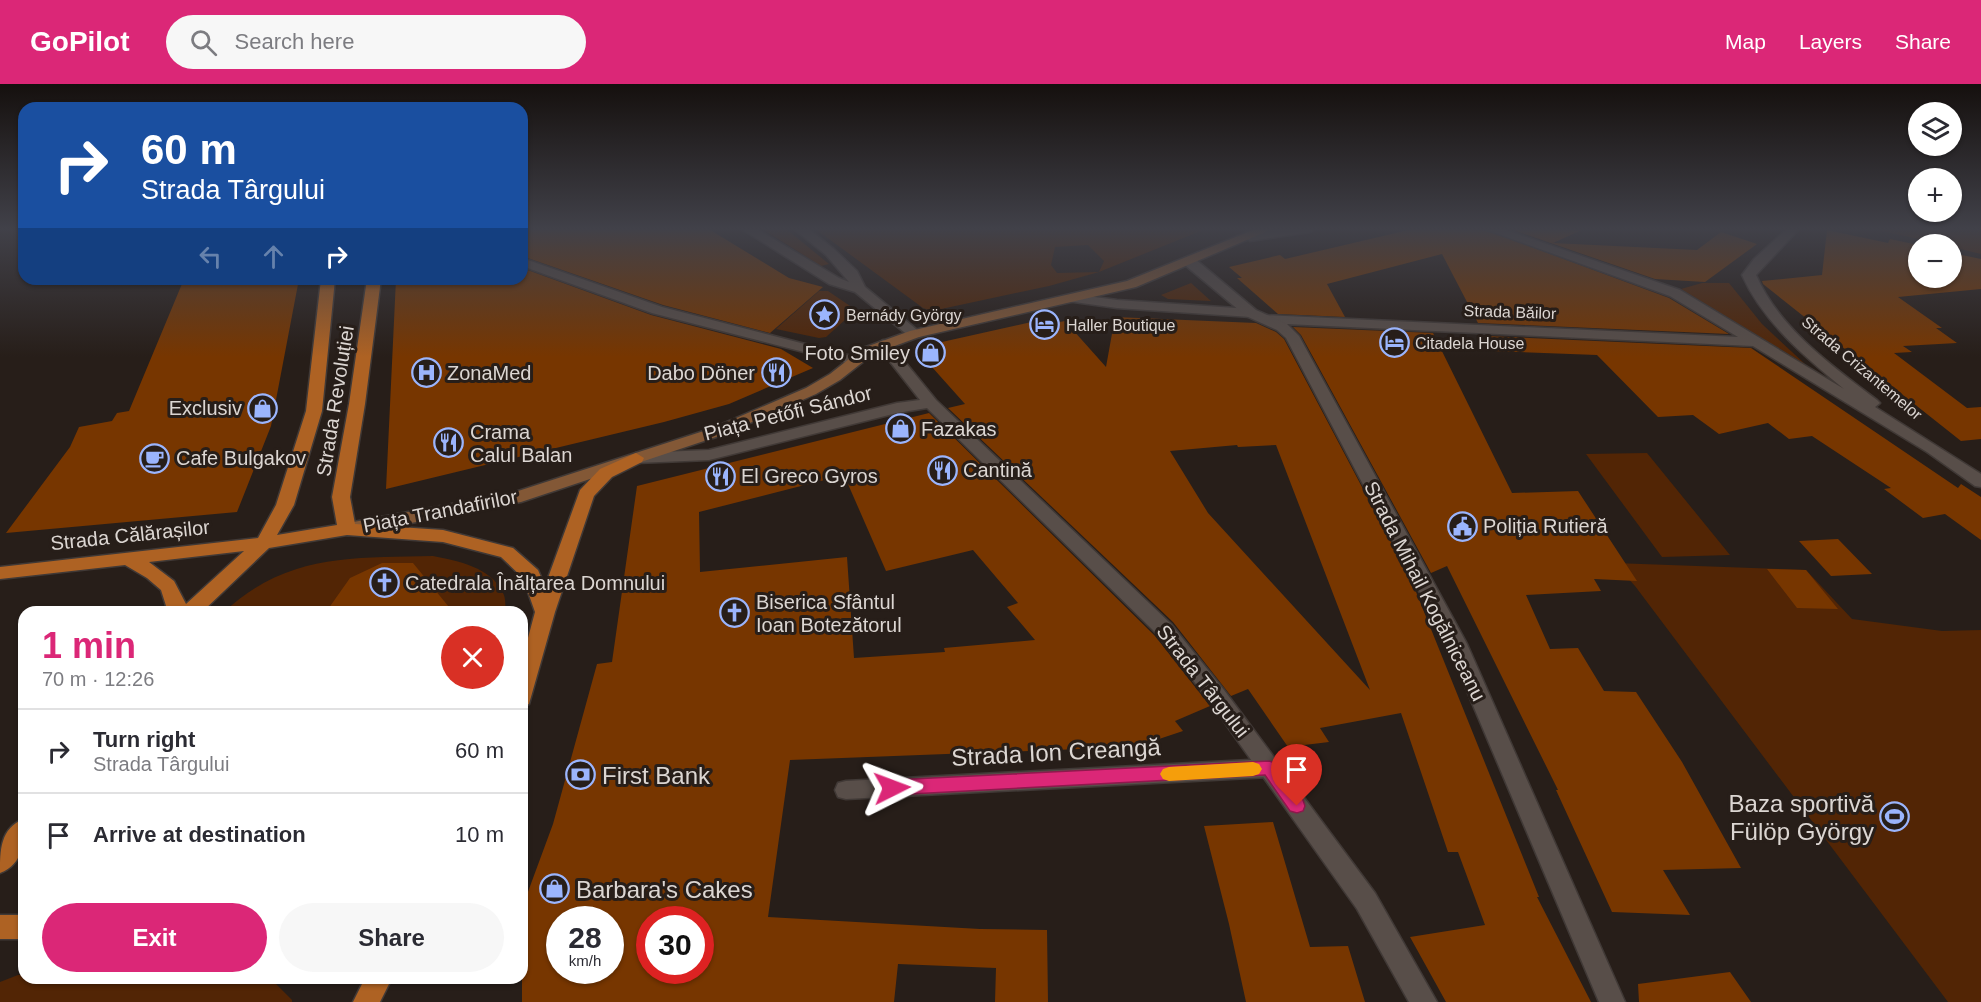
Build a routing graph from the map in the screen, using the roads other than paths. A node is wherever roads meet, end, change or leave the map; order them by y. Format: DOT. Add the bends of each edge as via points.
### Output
graph roads {
  1 [pos="547,271"];
  2 [pos="817,271"];
  3 [pos="849,271"];
  4 [pos="1166,271"];
  5 [pos="1201,271"];
  6 [pos="1611,271"];
  7 [pos="1751,271"];
  8 [pos="327,285"];
  9 [pos="373,285"];
  10 [pos="860,289"];
  11 [pos="1072,298"];
  12 [pos="1257,316"];
  13 [pos="915,334"];
  14 [pos="1757,342"];
  15 [pos="883,344"];
  16 [pos="854,361"];
  17 [pos="931,403"];
  18 [pos="1933,449"];
  19 [pos="636,458"];
  20 [pos="1981,482"];
  21 [pos="347,530"];
  22 [pos="264,543"];
  23 [pos="128,559"];
  24 [pos="0,573"];
  25 [pos="176,606"];
  26 [pos="196,606"];
  27 [pos="545,612"];
  28 [pos="528,676"];
  29 [pos="1269,768"];
  30 [pos="846,790"];
  31 [pos="18,837"];
  32 [pos="0,862"];
  33 [pos="0,927"];
  34 [pos="18,927"];
  35 [pos="376,984"];
  36 [pos="366,1002"];
  37 [pos="1424,1002"];
  38 [pos="1612,1002"];
  1 -- 16 [label="street" via="657,310"];
  2 -- 10 [label="street"];
  3 -- 10 [label="street"];
  4 -- 11 [label="main road, Piața Petőfi Sándor"];
  5 -- 12 [label="street, Strada Mihail Kogălniceanu"];
  6 -- 14 [label="street" via="1675,293"];
  7 -- 18 [label="street, Strada Crizantemelor" via="1752,288 1816,357"];
  8 -- 22 [label="main road, Strada Revoluției" via="314,411 285,505"];
  9 -- 21 [label="main road, Strada Revoluției" via="341,497"];
  10 -- 13 [label="street"];
  11 -- 12 [label="street, Strada Băilor"];
  11 -- 13 [label="main road, Piața Petőfi Sándor"];
  12 -- 14 [label="street, Strada Băilor"];
  12 -- 38 [label="street, Strada Mihail Kogălniceanu" via="1292,336 1457,644"];
  13 -- 15 [label="main road, Piața Petőfi Sándor"];
  14 -- 18 [label="street"];
  15 -- 16 [label="main road, Piața Petőfi Sándor"];
  15 -- 17 [label="street"];
  16 -- 19 [label="main road, Piața Petőfi Sándor" via="829,381 777,407"];
  17 -- 19 [label="street, Piața Petőfi Sándor" via="709,455"];
  17 -- 29 [label="street, Strada Târgului" via="1164,629"];
  18 -- 20 [label="street"];
  19 -- 21 [label="main road, Piața Trandafirilor" via="515,498"];
  19 -- 27 [label="main road" via="606,473 586,494"];
  21 -- 22 [label="main road, Strada Călărașilor"];
  21 -- 27 [label="main road, Piața Trandafirilor" via="443,536 507,552 531,575"];
  22 -- 23 [label="main road, Strada Călărașilor"];
  22 -- 26 [label="main road"];
  23 -- 24 [label="main road, Strada Călărașilor"];
  23 -- 25 [label="main road" via="170,586"];
  27 -- 28 [label="main road"];
  29 -- 30 [label="street, Strada Ion Creangă"];
  29 -- 37 [label="street, Strada Târgului" via="1366,901"];
  31 -- 32 [label="main road"];
  33 -- 34 [label="main road"];
  35 -- 36 [label="main road"];
}
